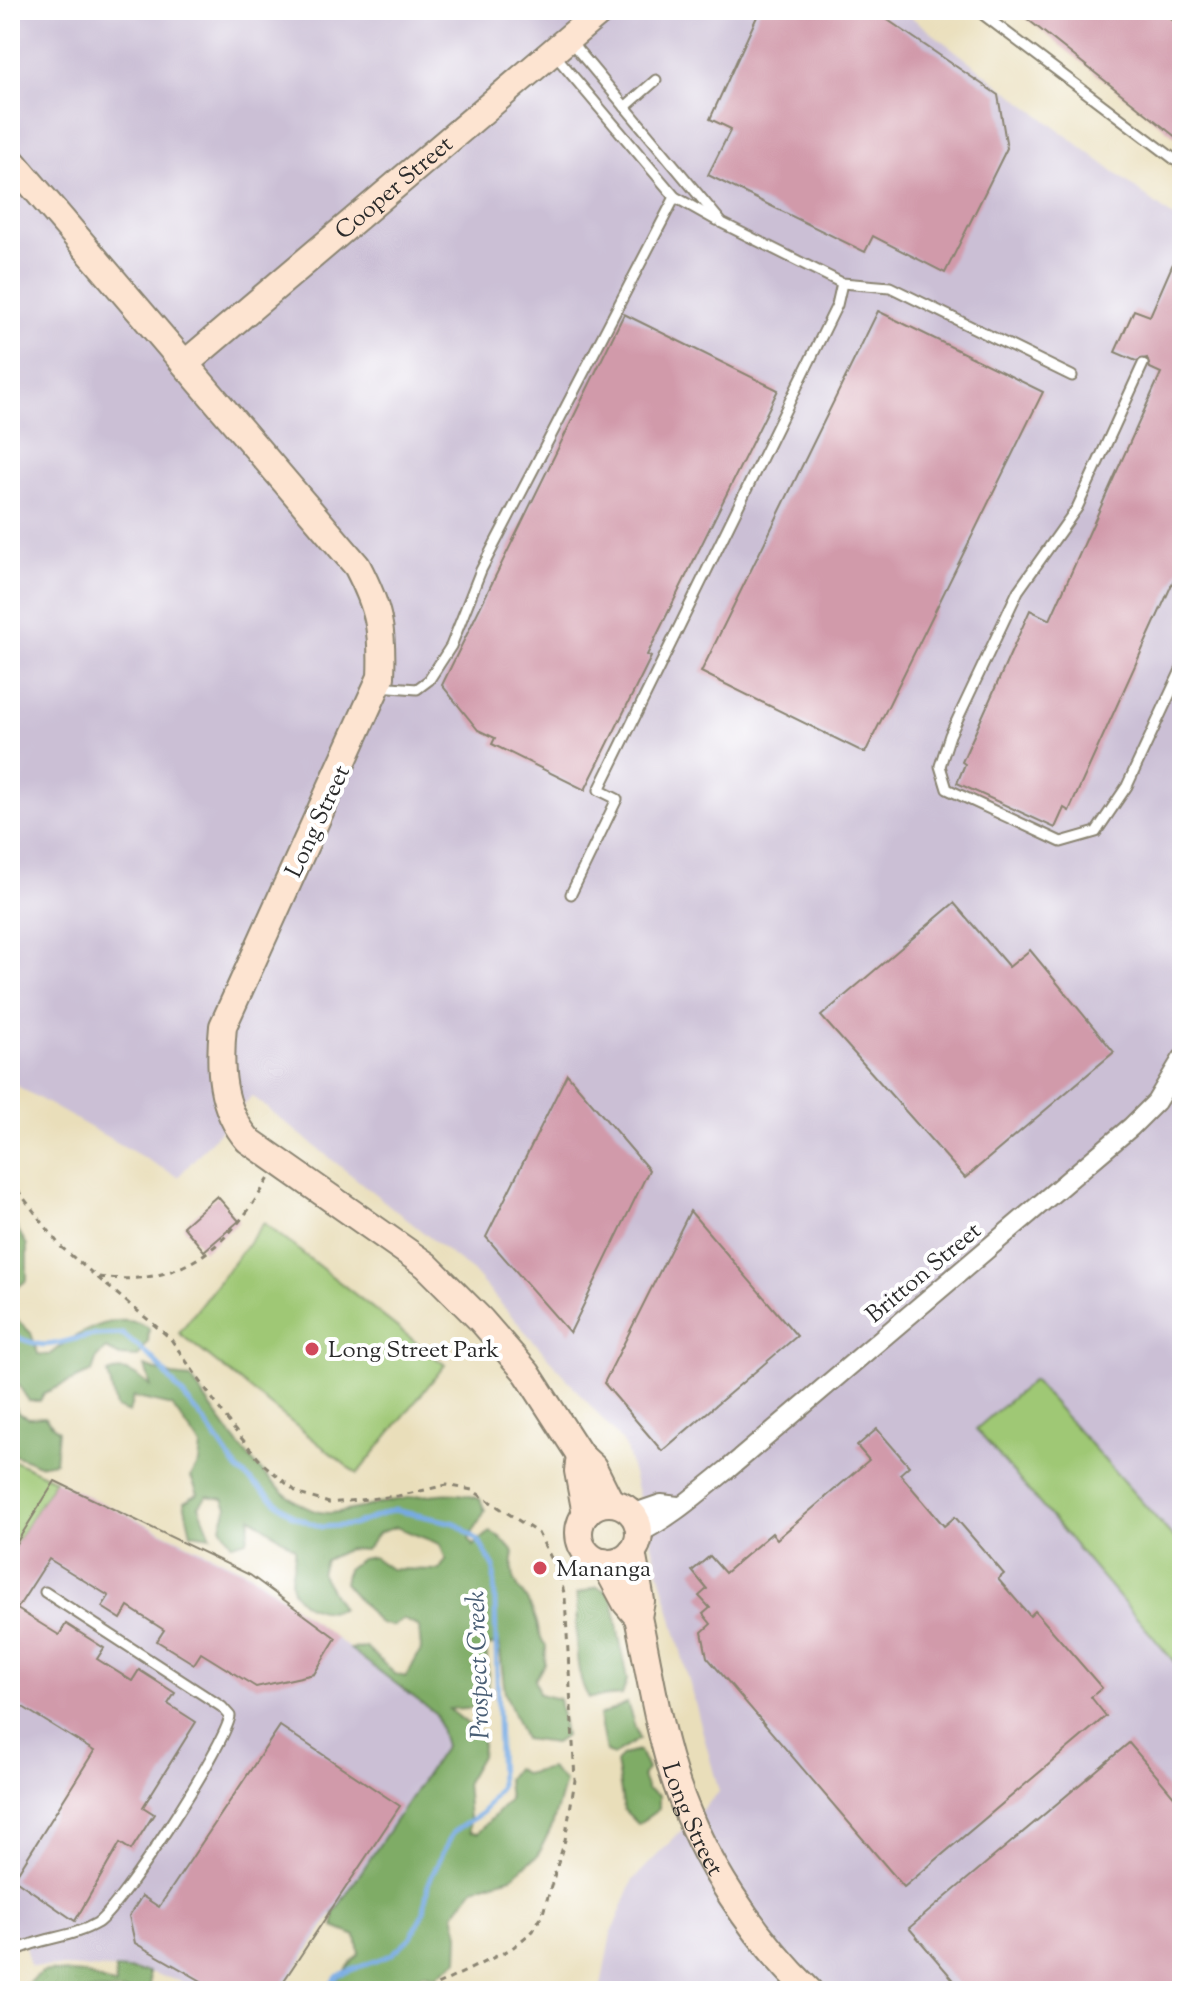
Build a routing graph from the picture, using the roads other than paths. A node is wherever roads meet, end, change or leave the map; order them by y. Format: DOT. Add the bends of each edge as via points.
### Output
graph roads {
  1 [pos="602,10"];
  2 [pos="977,10"];
  3 [pos="561,46"];
  4 [pos="656,80"];
  5 [pos="625,107"];
  6 [pos="10,159"];
  7 [pos="1182,165"];
  8 [pos="675,197"];
  9 [pos="722,223"];
  10 [pos="842,283"];
  11 [pos="186,363"];
  12 [pos="1143,364"];
  13 [pos="1072,376"];
  14 [pos="1182,668"];
  15 [pos="378,686"];
  16 [pos="571,894"];
  17 [pos="1182,1059"];
  18 [pos="580,1455"];
  19 [pos="586,1514"];
  20 [pos="629,1525"];
  21 [pos="604,1562"];
  22 [pos="45,1592"];
  23 [pos="638,1617"];
  24 [pos="10,1954"];
  25 [pos="809,1991"];
  1 -- 3 [label="street, Cooper Street"];
  2 -- 7 [label="lane"];
  3 -- 5 [label="lane"];
  3 -- 8 [label="lane"];
  3 -- 11 [label="street, Cooper Street"];
  4 -- 5 [label="lane"];
  5 -- 9 [label="lane"];
  6 -- 11 [label="street, Long Street"];
  8 -- 9 [label="lane"];
  8 -- 15 [label="lane" via="481,570 451,646 417,689"];
  9 -- 10 [label="lane"];
  10 -- 13 [label="lane" via="890,287"];
  10 -- 16 [label="lane" via="833,314 599,790 617,799"];
  11 -- 15 [label="street, Long Street" via="357,566 377,605 383,635"];
  12 -- 14 [label="lane" via="1077,508 1018,591 950,735 940,766 947,789 1061,842 1096,832 1127,786"];
  15 -- 18 [label="street, Long Street" via="223,1026 224,1094 237,1127 437,1276 527,1373"];
  17 -- 20 [label="street, Britton Street" via="1156,1102 1131,1127 728,1469 678,1506 661,1504"];
  18 -- 19 [label="street, Long Street"];
  18 -- 20 [label="street, Long Street"];
  19 -- 20 [label="street" via="601,1504"];
  19 -- 21 [label="street" via="579,1534 582,1544"];
  20 -- 21 [label="street" via="615,1562"];
  20 -- 23 [label="street, Long Street" via="641,1601"];
  21 -- 23 [label="street, Long Street"];
  22 -- 24 [label="lane" via="230,1716 216,1750 109,1914 74,1933 30,1942"];
  23 -- 25 [label="street, Long Street" via="677,1787 701,1840 759,1934"];
}
